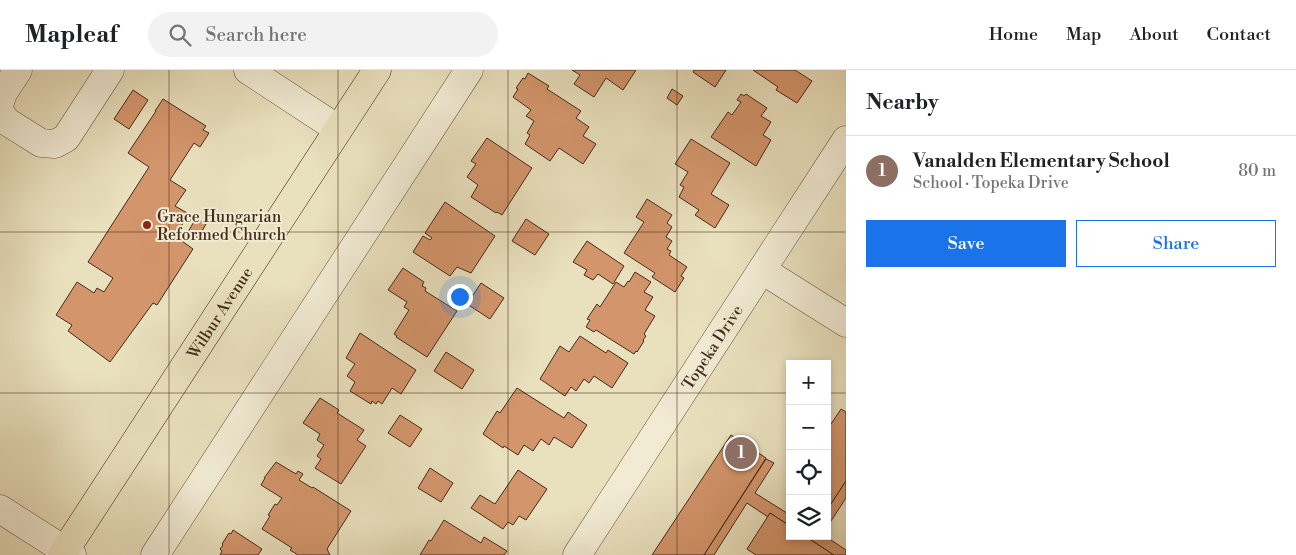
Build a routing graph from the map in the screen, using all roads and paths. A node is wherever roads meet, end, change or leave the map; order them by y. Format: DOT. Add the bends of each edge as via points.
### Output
graph roads {
  1 [pos="18,70"];
  2 [pos="110,70"];
  3 [pos="377,70"];
  4 [pos="469,70"];
  5 [pos="255,72"];
  6 [pos="0,102"];
  7 [pos="0,112"];
  8 [pos="338,129"];
  9 [pos="846,140"];
  10 [pos="762,270"];
  11 [pos="846,323"];
  12 [pos="0,509"];
  13 [pos="66,553"];
  14 [pos="155,555"];
  15 [pos="577,555"];
  1 -- 6 [label="street"];
  2 -- 7 [label="street" via="66,138 55,144 41,143 6,121"];
  3 -- 8 [label="main road, Wilbur Avenue"];
  4 -- 14 [label="street"];
  5 -- 8 [label="street"];
  8 -- 13 [label="main road, Wilbur Avenue"];
  9 -- 10 [label="street, Topeka Drive"];
  10 -- 11 [label="street"];
  10 -- 15 [label="street, Topeka Drive"];
  12 -- 13 [label="street"];
}
